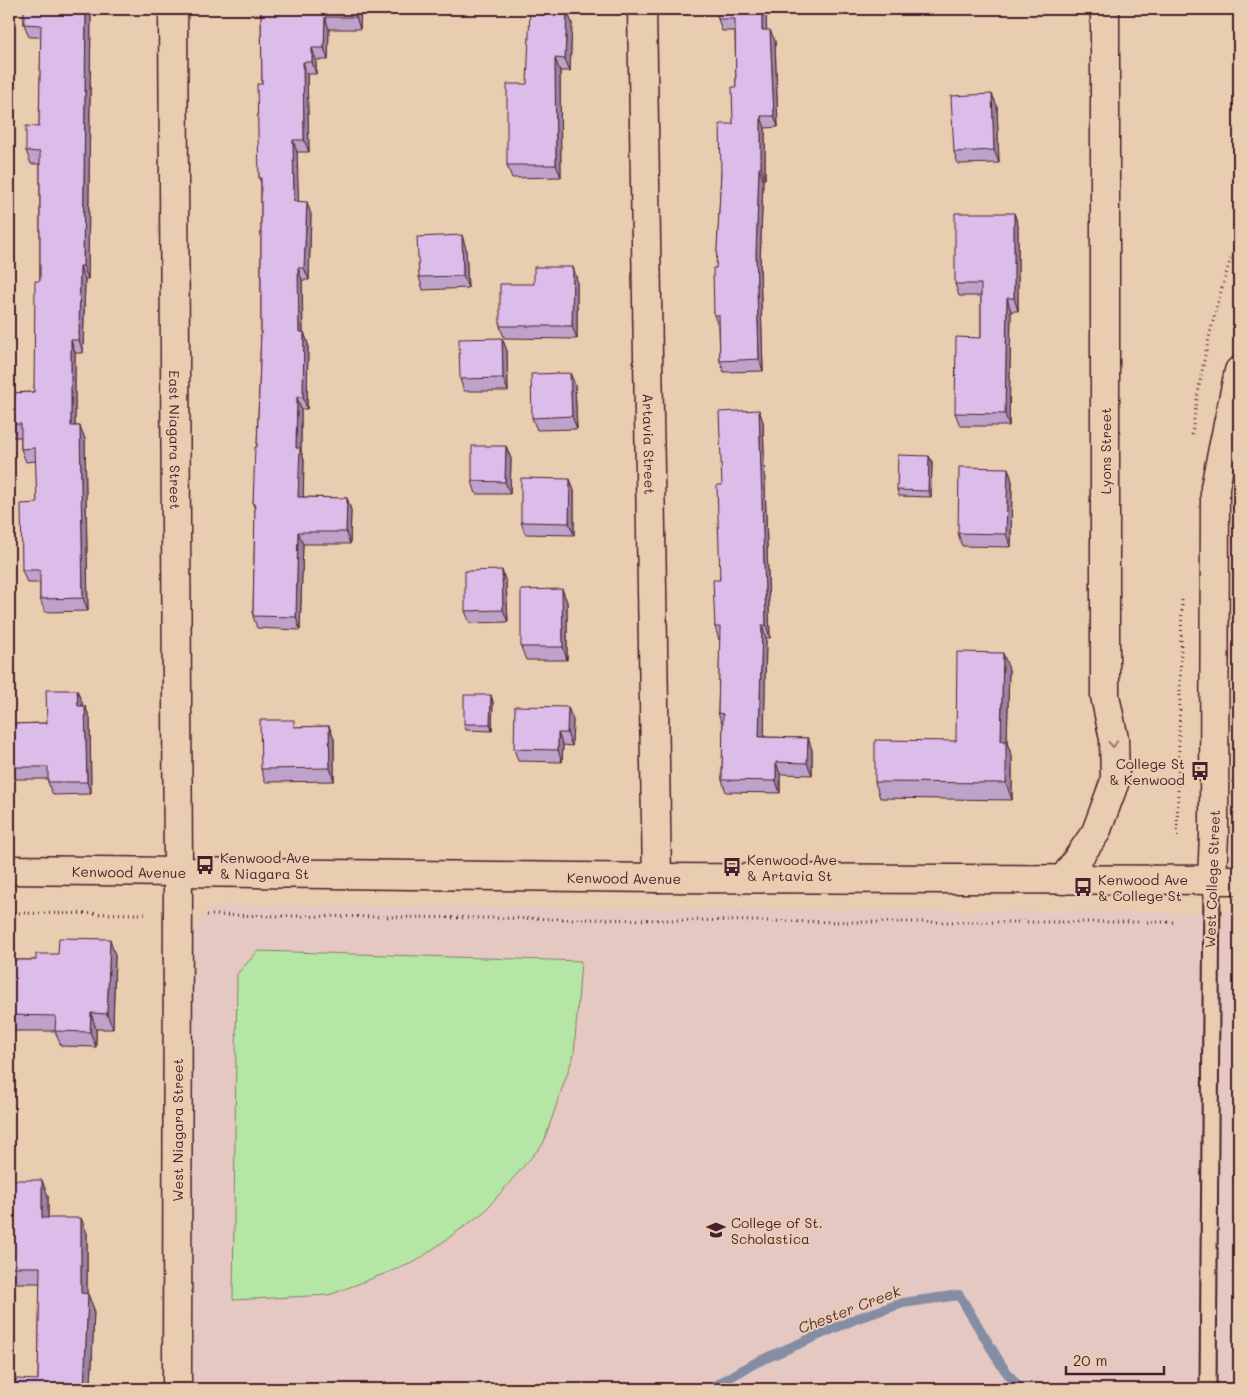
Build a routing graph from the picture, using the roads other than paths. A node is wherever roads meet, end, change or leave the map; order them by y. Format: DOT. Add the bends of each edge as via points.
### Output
graph roads {
  1 [pos="174,9"];
  2 [pos="642,9"];
  3 [pos="1105,9"];
  4 [pos="1239,371"];
  5 [pos="9,870"];
  6 [pos="178,871"];
  7 [pos="657,878"];
  8 [pos="1063,880"];
  9 [pos="1212,880"];
  10 [pos="1239,880"];
  11 [pos="177,1389"];
  12 [pos="1208,1389"];
  1 -- 6 [label="street, East Niagara Street"];
  2 -- 7 [label="street, Artavia Street"];
  3 -- 8 [label="street, Lyons Street, one-way" via="1105,696 1114,739 1115,781 1096,832"];
  4 -- 9 [label="street, West College Street" via="1215,487"];
  5 -- 6 [label="street, Kenwood Avenue"];
  6 -- 7 [label="street, Kenwood Avenue"];
  6 -- 11 [label="street, West Niagara Street"];
  7 -- 8 [label="street, Kenwood Avenue"];
  8 -- 9 [label="street, Kenwood Avenue"];
  9 -- 10 [label="street, Kenwood Avenue"];
  9 -- 12 [label="lane, West College Street"];
}
